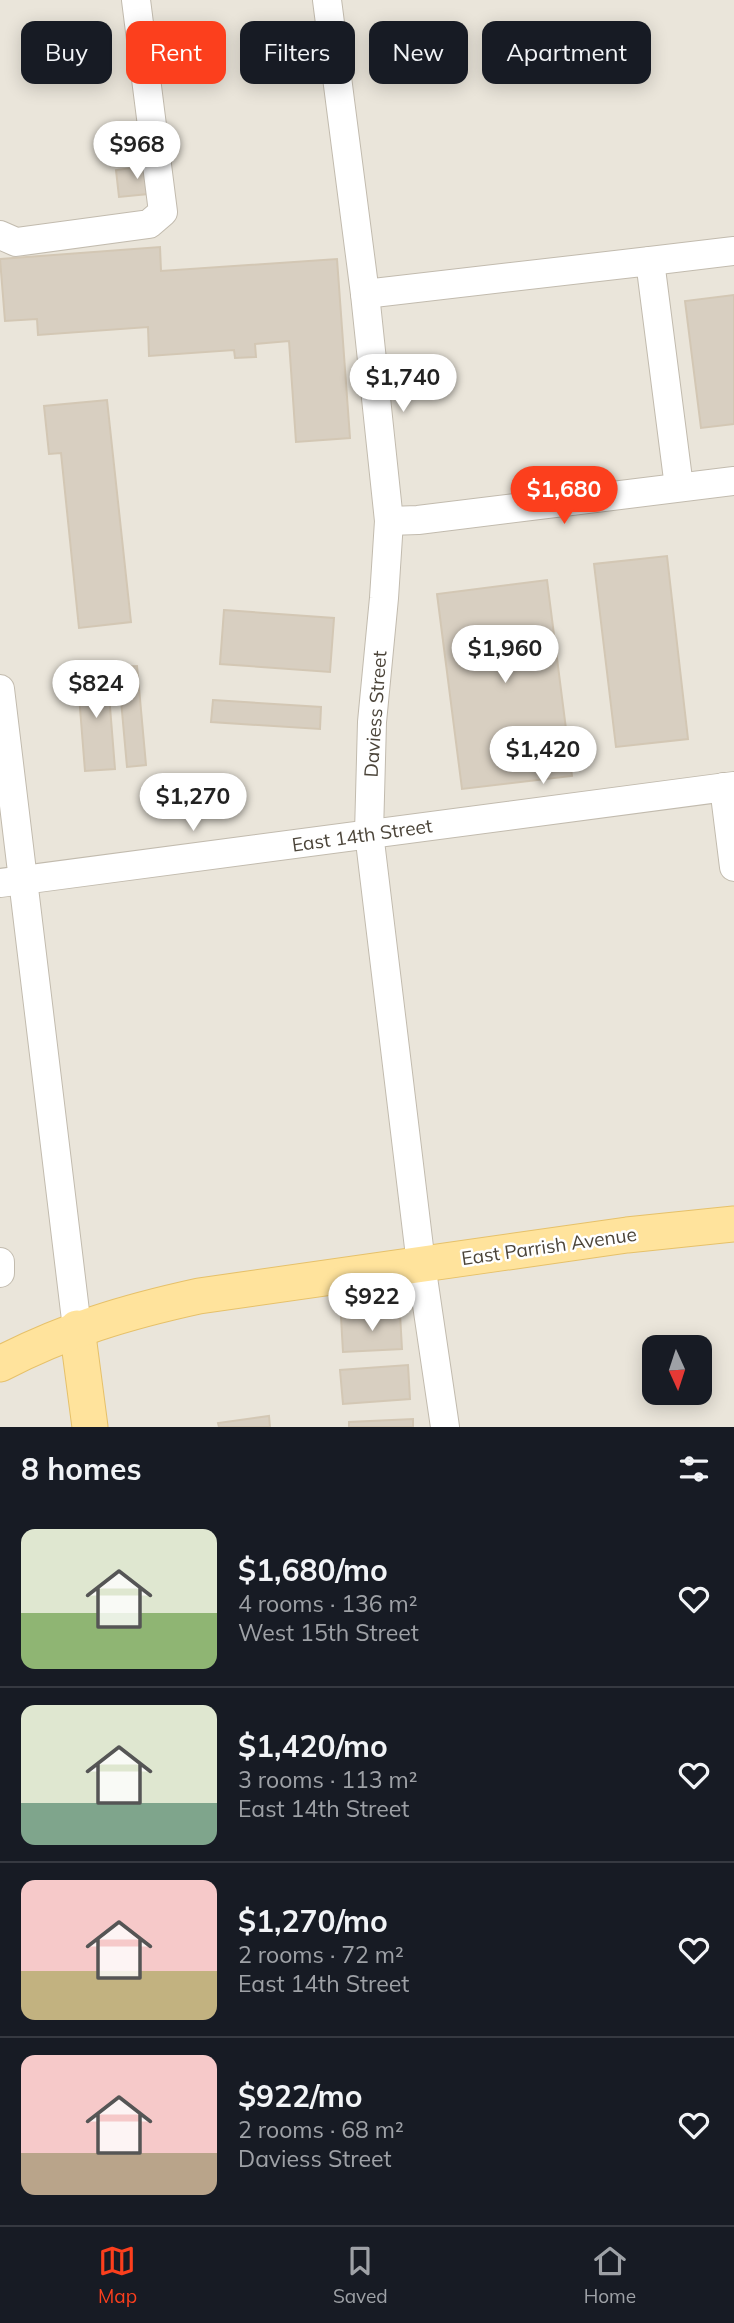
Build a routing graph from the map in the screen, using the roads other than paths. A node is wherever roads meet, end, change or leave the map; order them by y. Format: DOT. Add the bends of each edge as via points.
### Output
graph roads {
  1 [pos="136,0"];
  2 [pos="327,0"];
  3 [pos="0,235"];
  4 [pos="734,251"];
  5 [pos="650,261"];
  6 [pos="365,294"];
  7 [pos="734,481"];
  8 [pos="679,488"];
  9 [pos="389,521"];
  10 [pos="0,689"];
  11 [pos="729,786"];
  12 [pos="369,834"];
  13 [pos="734,867"];
  14 [pos="12,882"];
  15 [pos="734,1224"];
  16 [pos="0,1262"];
  17 [pos="421,1264"];
  18 [pos="0,1273"];
  19 [pos="77,1328"];
  20 [pos="0,1364"];
  21 [pos="90,1427"];
  22 [pos="445,1427"];
  1 -- 3 [label="street" via="163,212 149,224 16,242"];
  2 -- 6 [label="street, Daviess Street"];
  4 -- 5 [label="street"];
  5 -- 6 [label="street"];
  5 -- 8 [label="street"];
  6 -- 9 [label="street, Daviess Street"];
  7 -- 8 [label="street"];
  8 -- 9 [label="street"];
  9 -- 12 [label="street, Daviess Street" via="372,722"];
  10 -- 14 [label="street"];
  11 -- 12 [label="street, East 14th Street"];
  11 -- 13 [label="street"];
  12 -- 14 [label="street, East 14th Street"];
  12 -- 17 [label="street, Daviess Street"];
  14 -- 19 [label="street"];
  15 -- 17 [label="main road, East Parrish Avenue" via="627,1234"];
  16 -- 18 [label="street"];
  17 -- 19 [label="main road, East Parrish Avenue" via="199,1296"];
  17 -- 22 [label="street, Daviess Street"];
  19 -- 20 [label="main road, East Parrish Avenue"];
  19 -- 21 [label="main road"];
}
